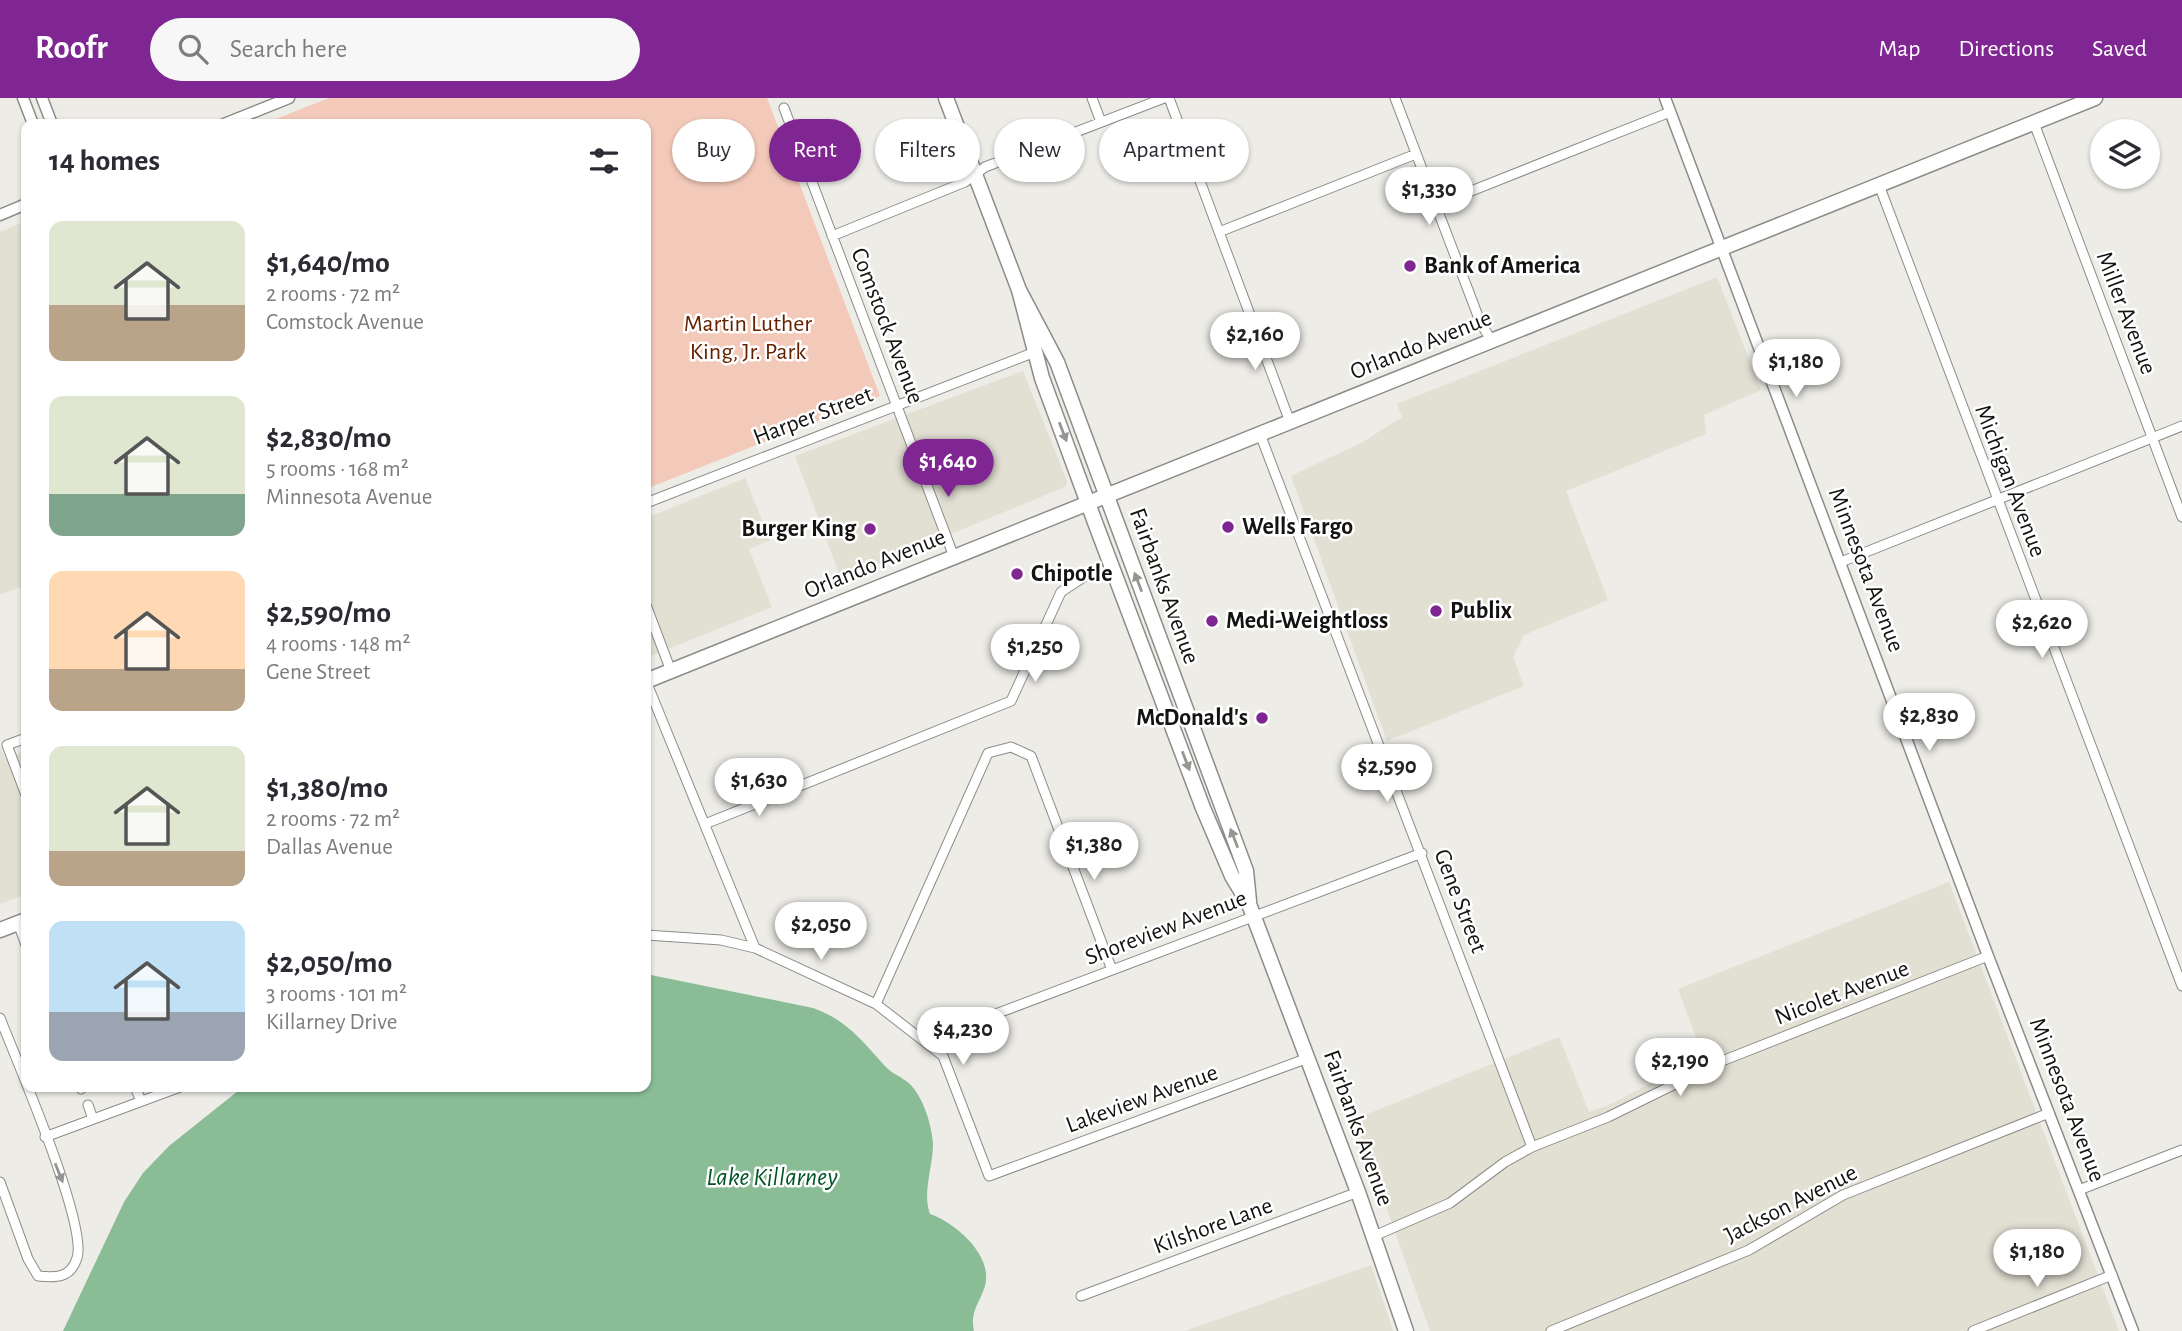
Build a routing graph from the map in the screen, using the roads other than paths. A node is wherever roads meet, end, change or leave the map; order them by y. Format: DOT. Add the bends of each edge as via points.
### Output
graph roads {
  1 [pos="23,98"];
  2 [pos="42,98"];
  3 [pos="289,98"];
  4 [pos="946,98"];
  5 [pos="1091,98"];
  6 [pos="1167,98"];
  7 [pos="1395,98"];
  8 [pos="1665,98"];
  9 [pos="2095,98"];
  10 [pos="784,108"];
  11 [pos="1671,112"];
  12 [pos="31,119"];
  13 [pos="50,119"];
  14 [pos="236,119"];
  15 [pos="954,119"];
  16 [pos="1100,119"];
  17 [pos="1109,119"];
  18 [pos="1099,123"];
  19 [pos="2034,123"];
  20 [pos="1416,154"];
  21 [pos="980,171"];
  22 [pos="965,182"];
  23 [pos="978,182"];
  24 [pos="1879,185"];
  25 [pos="1436,205"];
  26 [pos="21,206"];
  27 [pos="0,215"];
  28 [pos="1219,232"];
  29 [pos="832,236"];
  30 [pos="1722,248"];
  31 [pos="1019,290"];
  32 [pos="1492,341"];
  33 [pos="1035,352"];
  34 [pos="897,405"];
  35 [pos="1290,422"];
  36 [pos="2182,426"];
  37 [pos="1260,434"];
  38 [pos="2152,438"];
  39 [pos="1106,495"];
  40 [pos="651,501"];
  41 [pos="1088,502"];
  42 [pos="1998,502"];
  43 [pos="2182,517"];
  44 [pos="954,557"];
  45 [pos="1841,562"];
  46 [pos="1115,575"];
  47 [pos="651,618"];
  48 [pos="671,671"];
  49 [pos="651,679"];
  50 [pos="651,693"];
  51 [pos="21,740"];
  52 [pos="21,782"];
  53 [pos="705,824"];
  54 [pos="1422,853"];
  55 [pos="1251,910"];
  56 [pos="21,922"];
  57 [pos="0,930"];
  58 [pos="651,935"];
  59 [pos="755,948"];
  60 [pos="1988,956"];
  61 [pos="1112,970"];
  62 [pos="2182,986"];
  63 [pos="876,1004"];
  64 [pos="0,1018"];
  65 [pos="924,1041"];
  66 [pos="1308,1058"];
  67 [pos="21,1074"];
  68 [pos="28,1092"];
  69 [pos="137,1092"];
  70 [pos="166,1092"];
  71 [pos="141,1101"];
  72 [pos="88,1105"];
  73 [pos="2049,1113"];
  74 [pos="93,1119"];
  75 [pos="45,1137"];
  76 [pos="1532,1147"];
  77 [pos="2182,1150"];
  78 [pos="0,1182"];
  79 [pos="2079,1190"];
  80 [pos="1358,1192"];
  81 [pos="1374,1236"];
  82 [pos="2112,1275"];
  83 [pos="1081,1296"];
  84 [pos="1406,1331"];
  85 [pos="1551,1331"];
  86 [pos="1973,1331"];
  87 [pos="2133,1331"];
  1 -- 12 [label="street"];
  2 -- 13 [label="street"];
  3 -- 14 [label="street"];
  4 -- 15 [label="main road, Fairbanks Avenue"];
  5 -- 16 [label="street"];
  6 -- 17 [label="street"];
  6 -- 28 [label="street"];
  7 -- 20 [label="street"];
  8 -- 11 [label="street, Minnesota Avenue"];
  9 -- 19 [label="main road, Orlando Avenue"];
  10 -- 29 [label="street, Comstock Avenue"];
  11 -- 25 [label="street"];
  11 -- 30 [label="street, Minnesota Avenue"];
  18 -- 21 [label="street"];
  19 -- 24 [label="main road, Orlando Avenue"];
  19 -- 38 [label="street, Miller Avenue"];
  20 -- 25 [label="street"];
  20 -- 28 [label="street"];
  22 -- 29 [label="street"];
  23 -- 31 [label="main road, Fairbanks Avenue"];
  24 -- 30 [label="main road, Orlando Avenue"];
  24 -- 42 [label="street, Michigan Avenue"];
  25 -- 32 [label="street" via="1481,324"];
  26 -- 27 [label="street"];
  28 -- 35 [label="street"];
  29 -- 34 [label="street, Comstock Avenue"];
  30 -- 32 [label="main road, Orlando Avenue"];
  30 -- 45 [label="street, Minnesota Avenue"];
  31 -- 33 [label="main road, Fairbanks Avenue"];
  31 -- 39 [label="main road, Fairbanks Avenue" via="1057,362"];
  32 -- 35 [label="main road, Orlando Avenue"];
  33 -- 34 [label="street, Harper Street"];
  33 -- 41 [label="main road, Fairbanks Avenue, one-way"];
  34 -- 40 [label="street, Harper Street"];
  34 -- 44 [label="street, Comstock Avenue"];
  35 -- 37 [label="main road, Orlando Avenue"];
  36 -- 38 [label="street"];
  37 -- 39 [label="main road, Orlando Avenue"];
  37 -- 54 [label="street, Gene Street"];
  38 -- 42 [label="street"];
  38 -- 43 [label="street, Miller Avenue"];
  39 -- 41 [label="main road, Orlando Avenue"];
  55 -- 39 [label="main road, Fairbanks Avenue, one-way" via="1245,871"];
  41 -- 44 [label="main road, Orlando Avenue"];
  41 -- 46 [label="main road, Fairbanks Avenue"];
  42 -- 45 [label="street"];
  42 -- 62 [label="street, Michigan Avenue"];
  44 -- 48 [label="main road, Orlando Avenue"];
  45 -- 60 [label="street, Minnesota Avenue"];
  46 -- 53 [label="street" via="1090,573 1061,592 1011,701"];
  46 -- 55 [label="main road, Fairbanks Avenue, one-way" via="1203,808"];
  47 -- 48 [label="street"];
  48 -- 49 [label="main road, Orlando Avenue"];
  50 -- 53 [label="street"];
  51 -- 52 [label="street" via="7,746"];
  53 -- 59 [label="street"];
  54 -- 55 [label="street, Shoreview Avenue"];
  54 -- 76 [label="street, Gene Street"];
  55 -- 61 [label="street, Shoreview Avenue"];
  55 -- 66 [label="main road, Fairbanks Avenue"];
  56 -- 57 [label="main road"];
  58 -- 59 [label="street" via="721,940"];
  59 -- 63 [label="street"];
  60 -- 73 [label="street, Minnesota Avenue"];
  60 -- 76 [label="street, Nicolet Avenue" via="1722,1061 1608,1117"];
  61 -- 63 [label="street" via="1031,756 1011,747 988,753"];
  61 -- 65 [label="street, Shoreview Avenue"];
  63 -- 65 [label="street"];
  64 -- 67 [label="street"];
  65 -- 66 [label="street, Lakeview Avenue" via="943,1056 989,1176"];
  66 -- 80 [label="main road, Fairbanks Avenue"];
  68 -- 75 [label="street"];
  69 -- 71 [label="street"];
  70 -- 71 [label="street"];
  71 -- 74 [label="street"];
  72 -- 74 [label="street"];
  73 -- 79 [label="street, Minnesota Avenue"];
  73 -- 85 [label="street, Jackson Avenue" via="1843,1195 1749,1250"];
  74 -- 75 [label="street"];
  75 -- 78 [label="street, one-way" via="78,1230 78,1257 70,1272 58,1278 38,1276"];
  76 -- 81 [label="street, Nicolet Avenue" via="1443,1208"];
  77 -- 79 [label="street"];
  79 -- 82 [label="street, Minnesota Avenue"];
  80 -- 81 [label="main road, Fairbanks Avenue"];
  80 -- 83 [label="street, Kilshore Lane"];
  81 -- 84 [label="main road, Fairbanks Avenue"];
  82 -- 86 [label="street"];
  82 -- 87 [label="street, Minnesota Avenue"];
}
